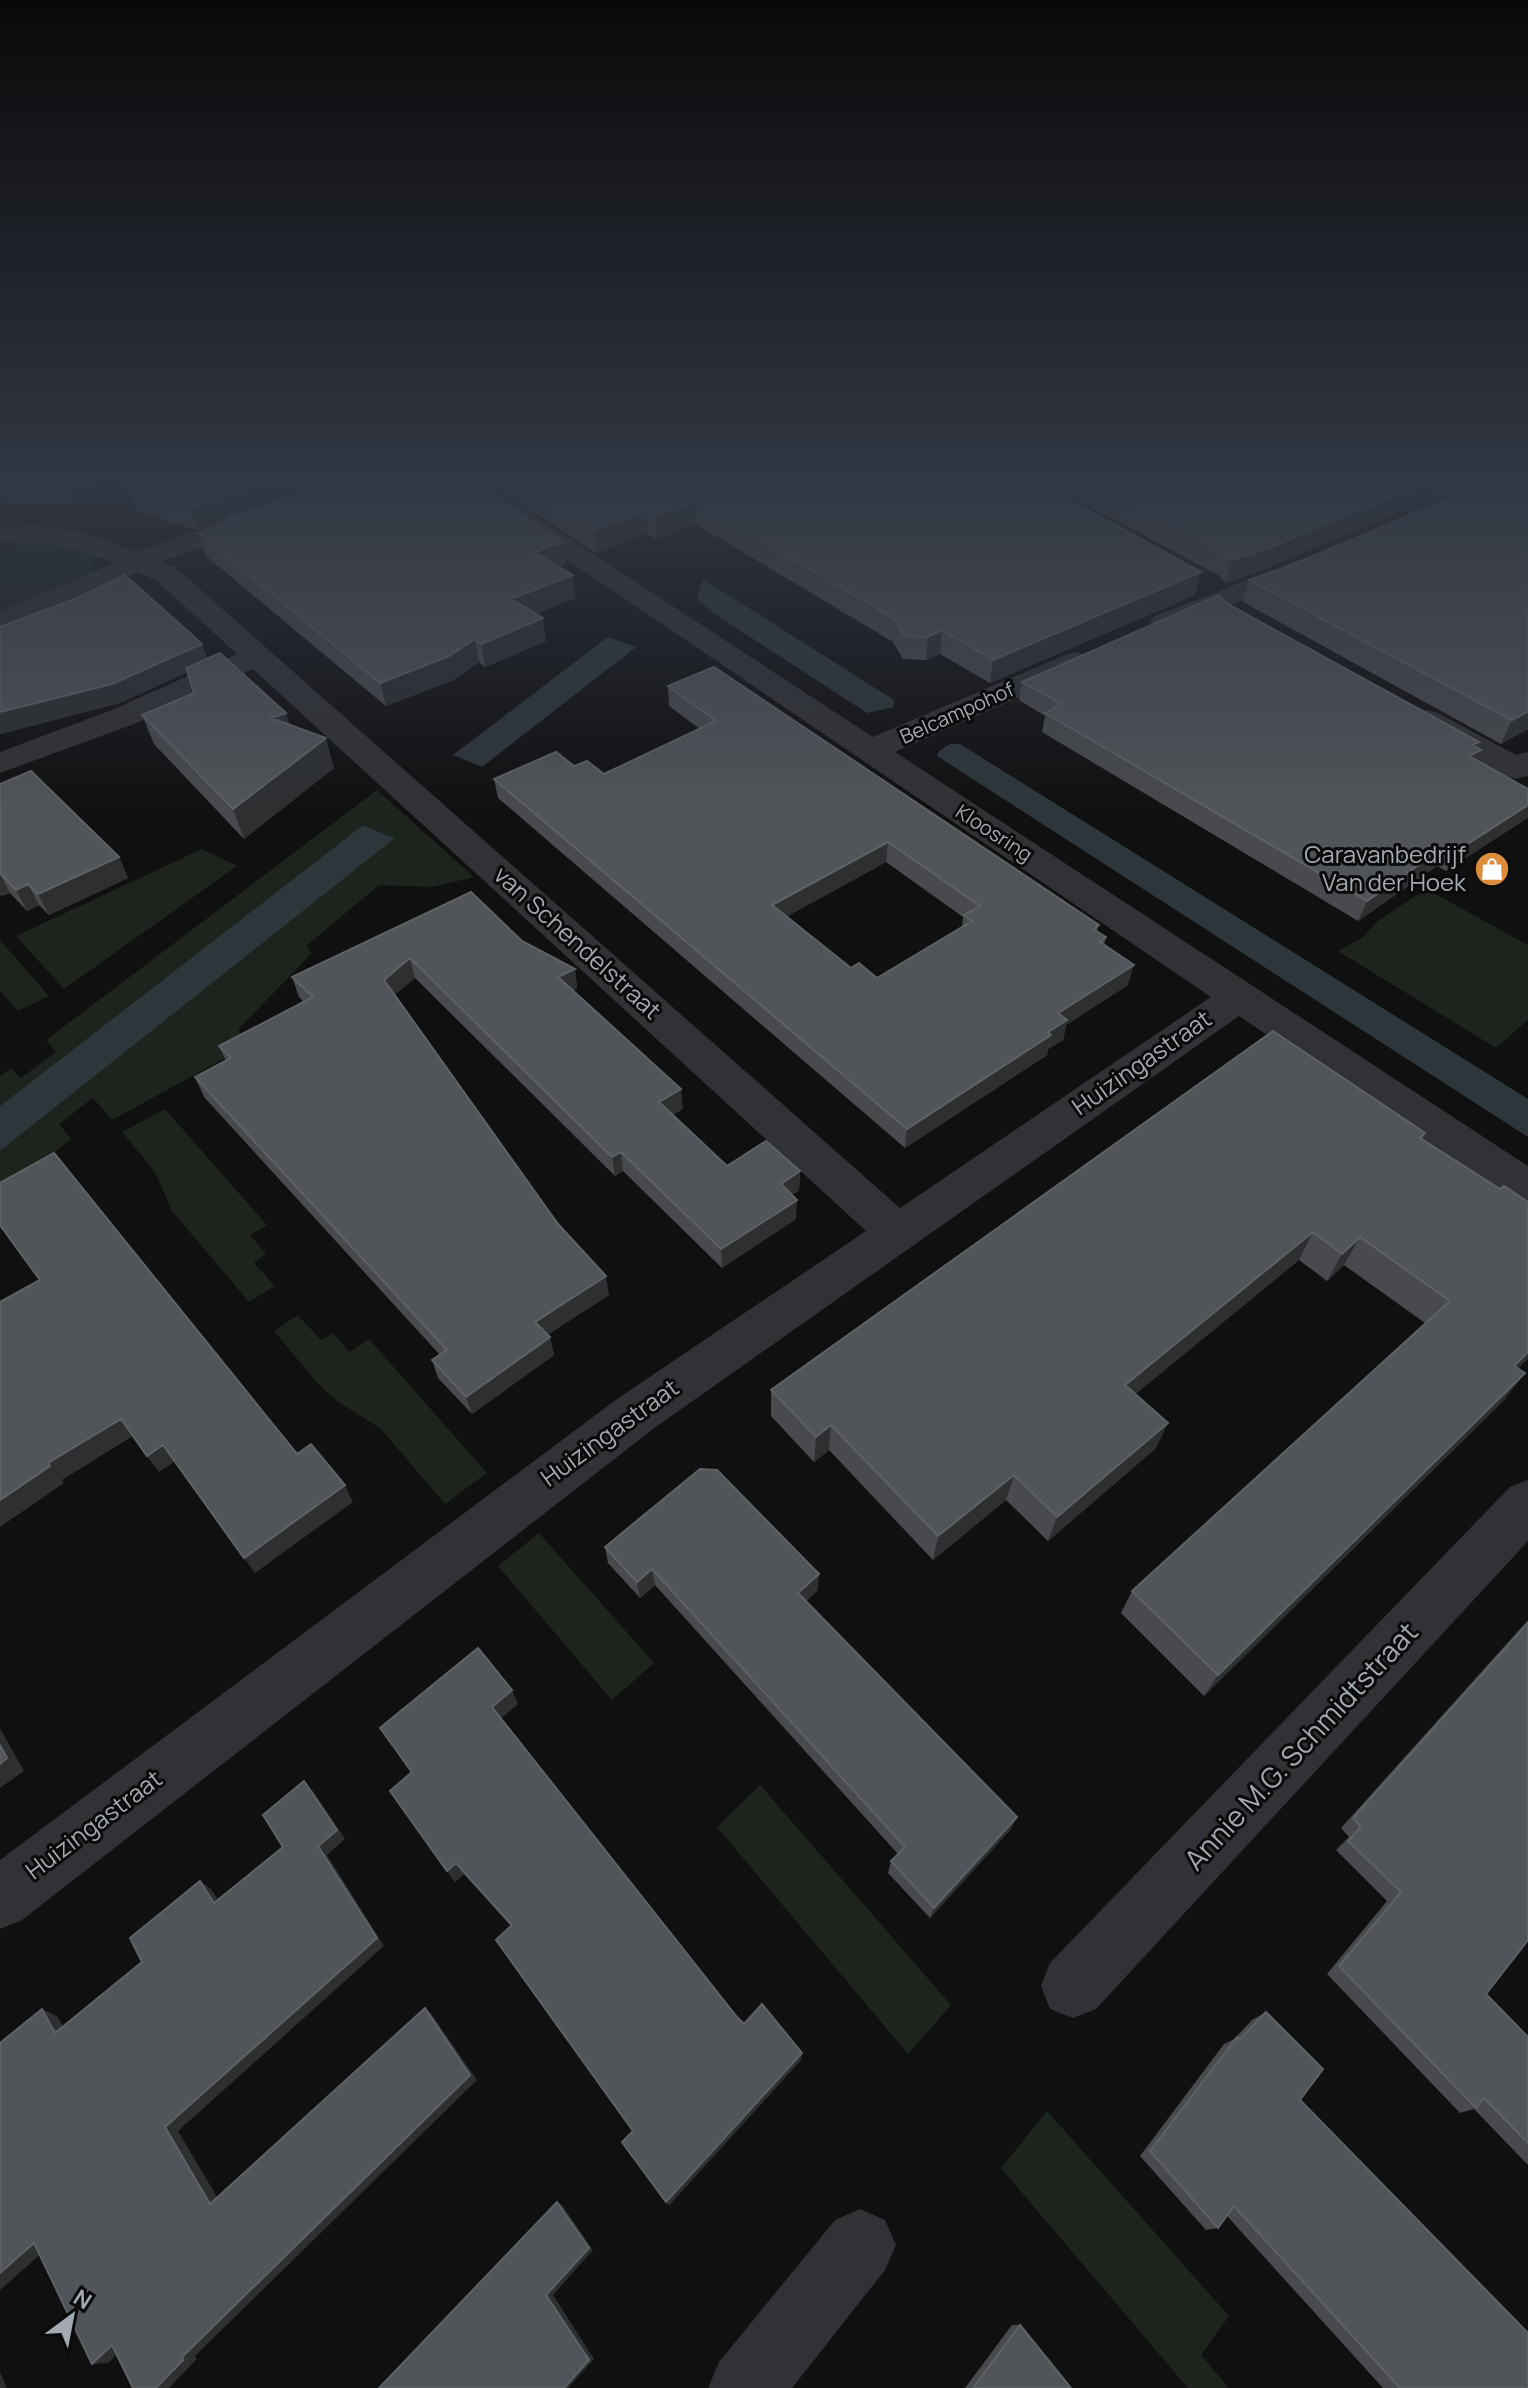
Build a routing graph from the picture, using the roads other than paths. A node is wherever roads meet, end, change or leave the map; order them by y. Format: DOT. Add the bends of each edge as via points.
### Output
graph roads {
  1 [pos="80,589"];
  2 [pos="183,589"];
  3 [pos="627,589"];
  4 [pos="1212,590"];
  5 [pos="1245,620"];
  6 [pos="0,622"];
  7 [pos="1132,636"];
  8 [pos="1103,649"];
  9 [pos="255,656"];
  10 [pos="1399,705"];
  11 [pos="869,751"];
  12 [pos="1528,762"];
  13 [pos="0,763"];
  14 [pos="1240,996"];
  15 [pos="1528,1188"];
  16 [pos="897,1232"];
  17 [pos="1528,1504"];
  18 [pos="0,1898"];
  19 [pos="1073,1986"];
  20 [pos="860,2245"];
  21 [pos="745,2388"];
  1 -- 6 [label="street"];
  2 -- 9 [label="street, van Schendelstraat"];
  3 -- 11 [label="street, Kloosring"];
  4 -- 5 [label="street"];
  4 -- 7 [label="street"];
  8 -- 11 [label="street, Belcampohof"];
  9 -- 13 [label="street" via="123,717"];
  9 -- 16 [label="street, van Schendelstraat"];
  10 -- 12 [label="street" via="1516,769"];
  11 -- 14 [label="street, Kloosring"];
  14 -- 15 [label="street, Kloosring"];
  14 -- 16 [label="street, Huizingastraat"];
  16 -- 18 [label="street, Huizingastraat" via="635,1414"];
  17 -- 19 [label="street, Annie M.G. Schmidtstraat"];
  20 -- 21 [label="street"];
}
